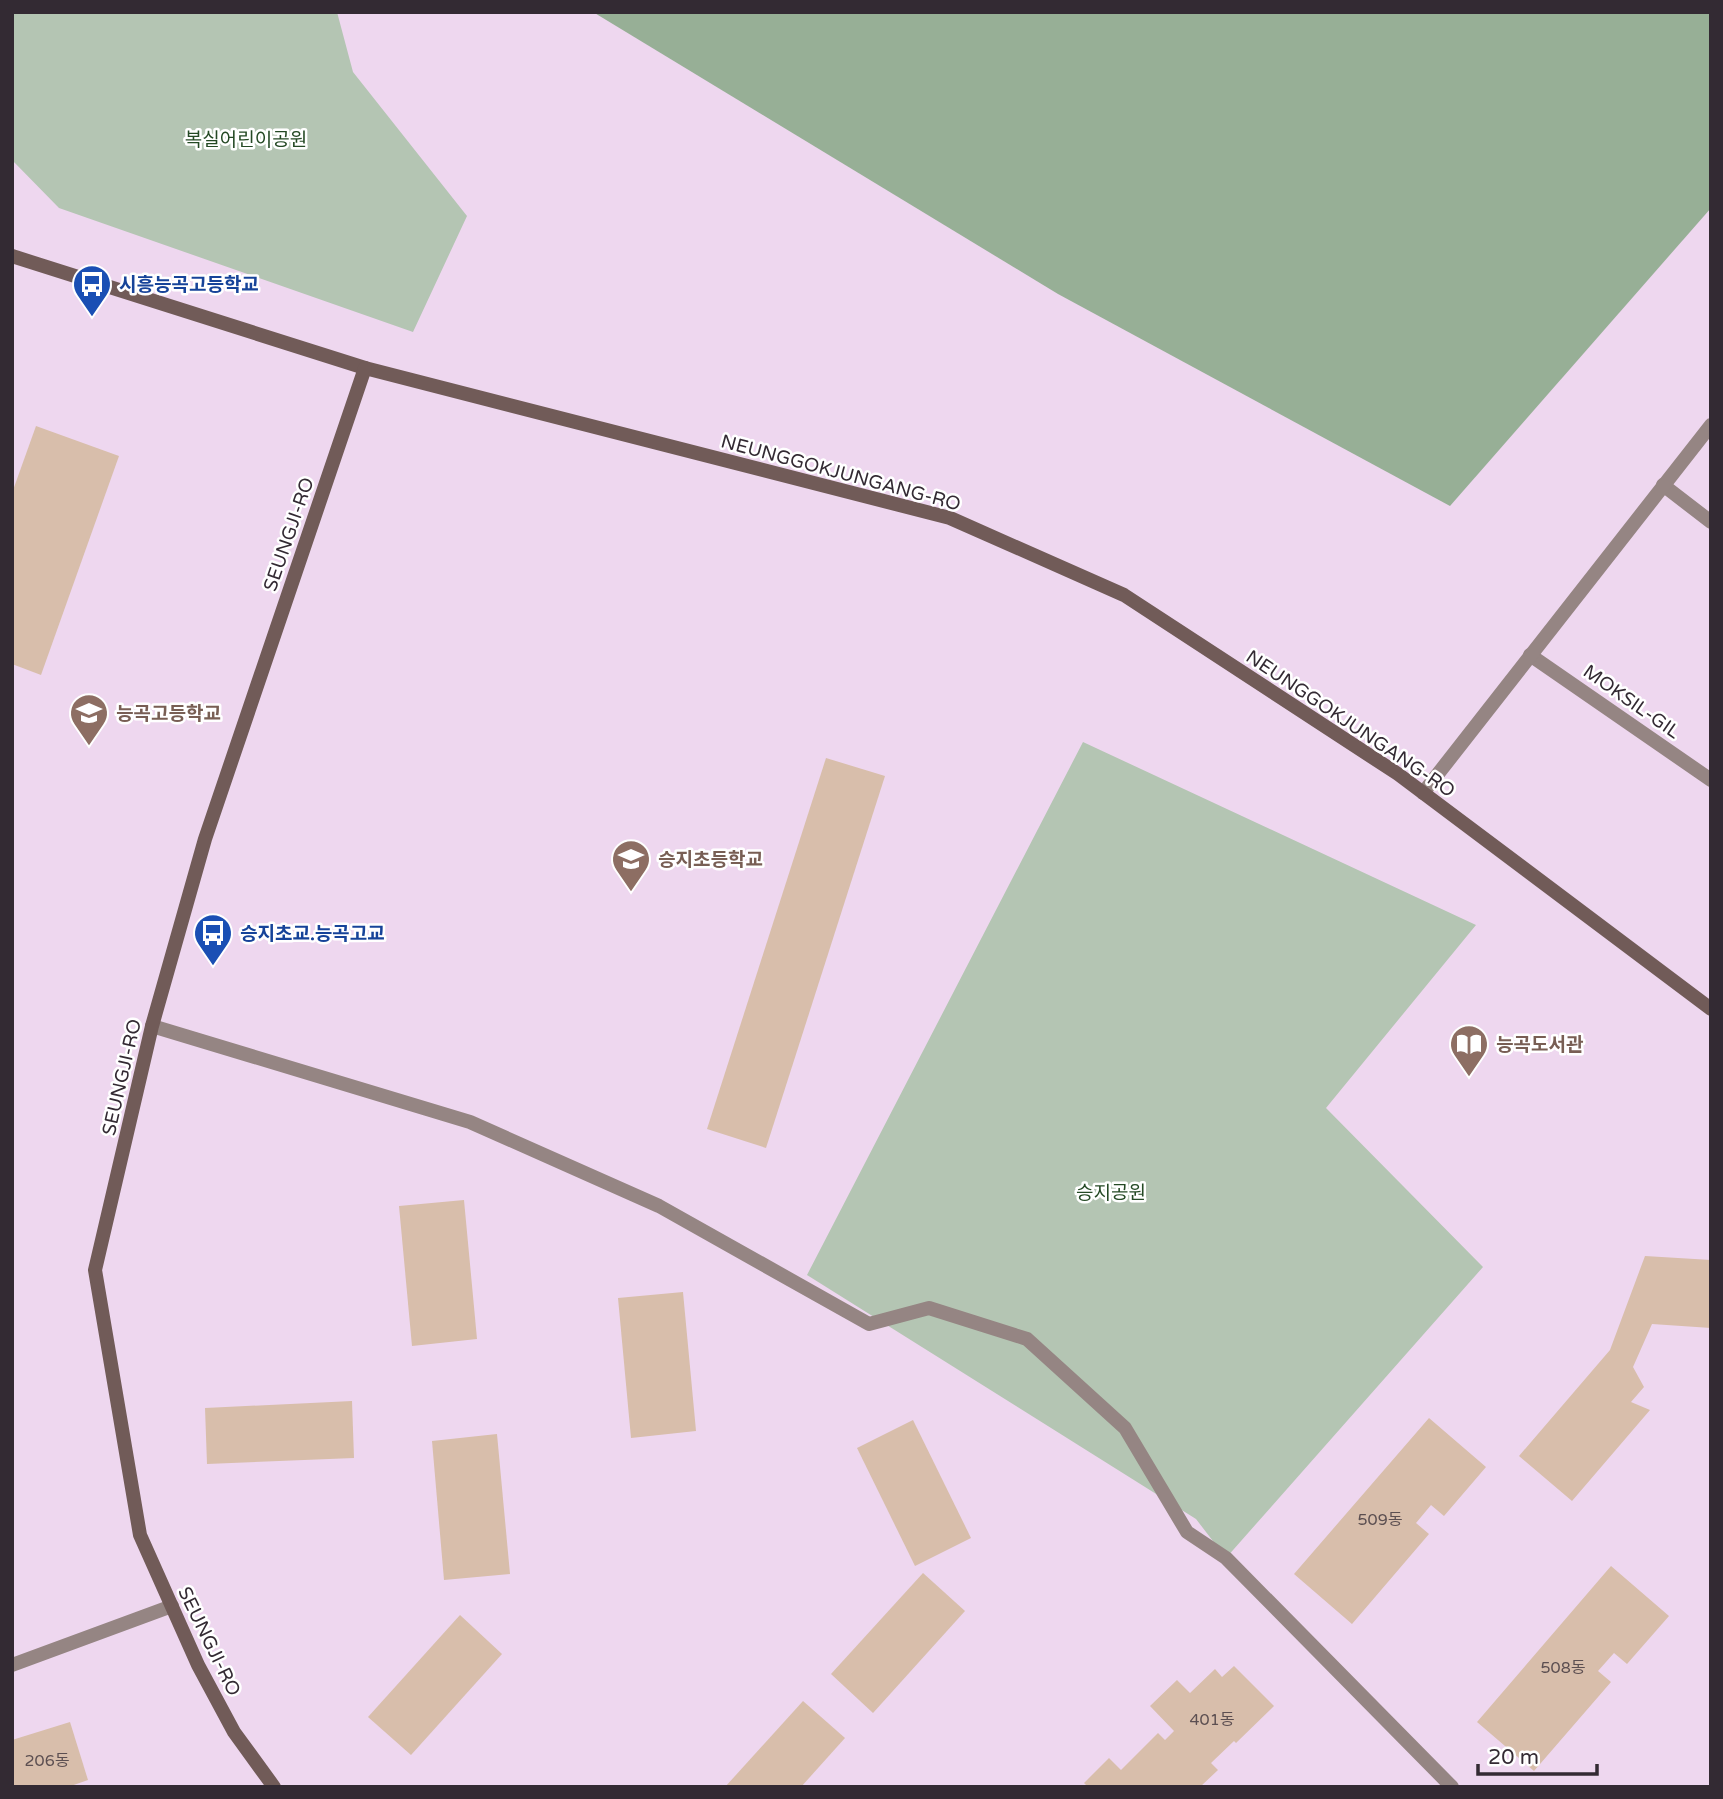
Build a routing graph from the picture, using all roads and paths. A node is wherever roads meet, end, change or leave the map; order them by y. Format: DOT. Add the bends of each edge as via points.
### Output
graph roads {
  1 [pos="12,256"];
  2 [pos="365,368"];
  3 [pos="1711,425"];
  4 [pos="1663,485"];
  5 [pos="1711,522"];
  6 [pos="1531,655"];
  7 [pos="1711,780"];
  8 [pos="1423,793"];
  9 [pos="1711,1009"];
  10 [pos="152,1026"];
  11 [pos="172,1606"];
  12 [pos="12,1665"];
  13 [pos="274,1787"];
  14 [pos="1452,1787"];
  1 -- 2 [label="street, NEUNGGOKJUNGANG-RO"];
  2 -- 8 [label="street, NEUNGGOKJUNGANG-RO" via="950,518 1124,595"];
  2 -- 10 [label="street, SEUNGJI-RO" via="205,839"];
  3 -- 4 [label="street"];
  4 -- 5 [label="street"];
  4 -- 6 [label="street"];
  6 -- 7 [label="street, MOKSIL-GIL"];
  6 -- 8 [label="street"];
  8 -- 9 [label="street, NEUNGGOKJUNGANG-RO"];
  10 -- 11 [label="street, SEUNGJI-RO" via="95,1270 140,1535"];
  10 -- 14 [label="street" via="470,1122 659,1206 869,1324 929,1308 1027,1339 1125,1427 1186,1532 1226,1558"];
  11 -- 12 [label="street"];
  11 -- 13 [label="street, SEUNGJI-RO" via="234,1732"];
}
